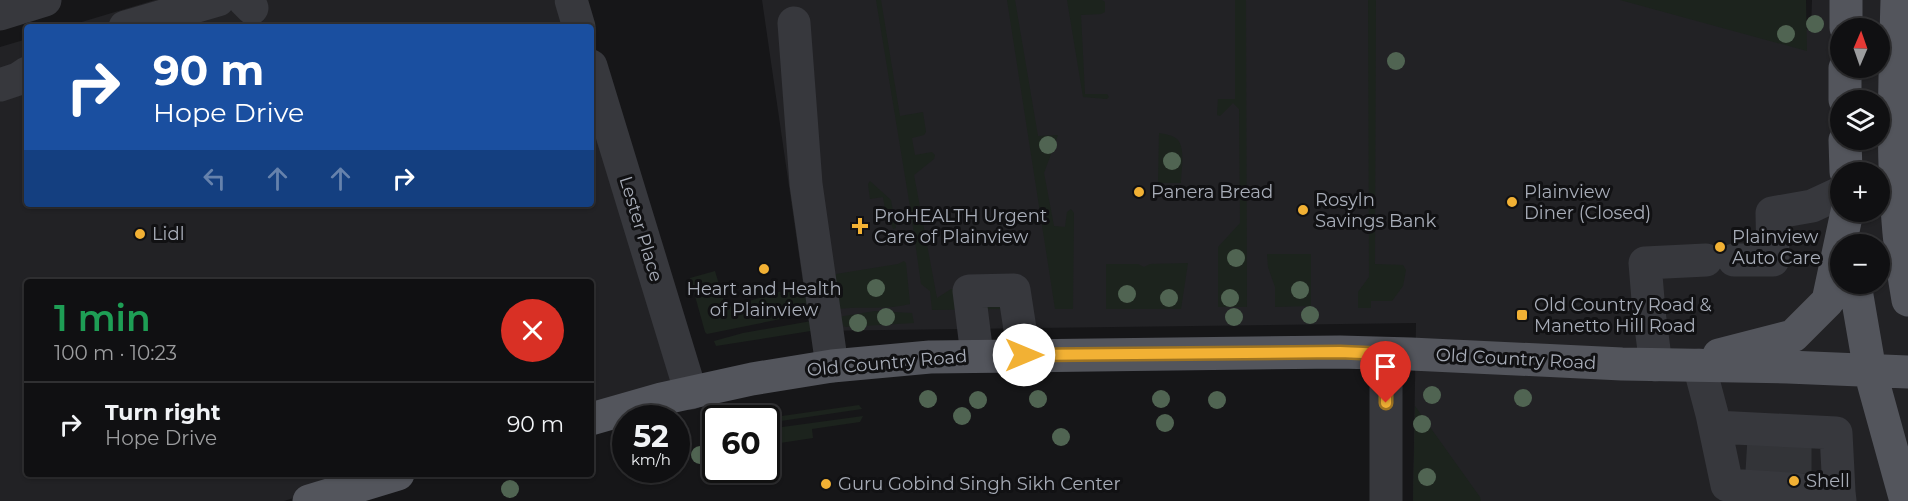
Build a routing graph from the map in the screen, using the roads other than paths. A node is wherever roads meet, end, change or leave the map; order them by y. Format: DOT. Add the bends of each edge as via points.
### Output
graph roads {
  1 [pos="45,0"];
  2 [pos="218,0"];
  3 [pos="571,0"];
  4 [pos="1846,0"];
  5 [pos="1897,0"];
  6 [pos="1,10"];
  7 [pos="1846,18"];
  8 [pos="794,23"];
  9 [pos="135,24"];
  10 [pos="578,24"];
  11 [pos="24,74"];
  12 [pos="594,76"];
  13 [pos="0,85"];
  14 [pos="1830,198"];
  15 [pos="1845,222"];
  16 [pos="1857,294"];
  17 [pos="1908,300"];
  18 [pos="1386,354"];
  19 [pos="977,355"];
  20 [pos="1024,355"];
  21 [pos="1678,365"];
  22 [pos="832,366"];
  23 [pos="1870,370"];
  24 [pos="1908,372"];
  25 [pos="691,393"];
  26 [pos="594,418"];
  27 [pos="1715,427"];
  28 [pos="388,477"];
  29 [pos="1840,497"];
  30 [pos="309,501"];
  31 [pos="1386,501"];
  32 [pos="1906,501"];
  1 -- 6 [label="street"];
  2 -- 9 [label="street"];
  3 -- 10 [label="street"];
  4 -- 7 [label="main road"];
  5 -- 17 [label="main road" via="1894,159"];
  8 -- 22 [label="street" via="806,184"];
  11 -- 13 [label="street"];
  12 -- 25 [label="street, Lester Place"];
  14 -- 21 [label="street" via="1812,206 1772,213 1773,260 1645,263 1649,312"];
  15 -- 21 [label="main road" via="1828,301 1793,336"];
  16 -- 23 [label="main road"];
  18 -- 20 [label="main road, Old Country Road"];
  18 -- 21 [label="main road, Old Country Road"];
  18 -- 31 [label="street"];
  19 -- 20 [label="main road, Old Country Road"];
  19 -- 20 [label="street" via="969,291 1014,291"];
  19 -- 22 [label="main road, Old Country Road"];
  21 -- 23 [label="main road, Old Country Road"];
  21 -- 27 [label="street"];
  22 -- 25 [label="main road, Old Country Road"];
  23 -- 24 [label="main road, Old Country Road"];
  23 -- 32 [label="main road"];
  25 -- 26 [label="main road, Old Country Road"];
  27 -- 29 [label="street" via="1727,485 1794,481"];
  27 -- 29 [label="street" via="1780,435 1836,433"];
  28 -- 30 [label="main road"];
}
